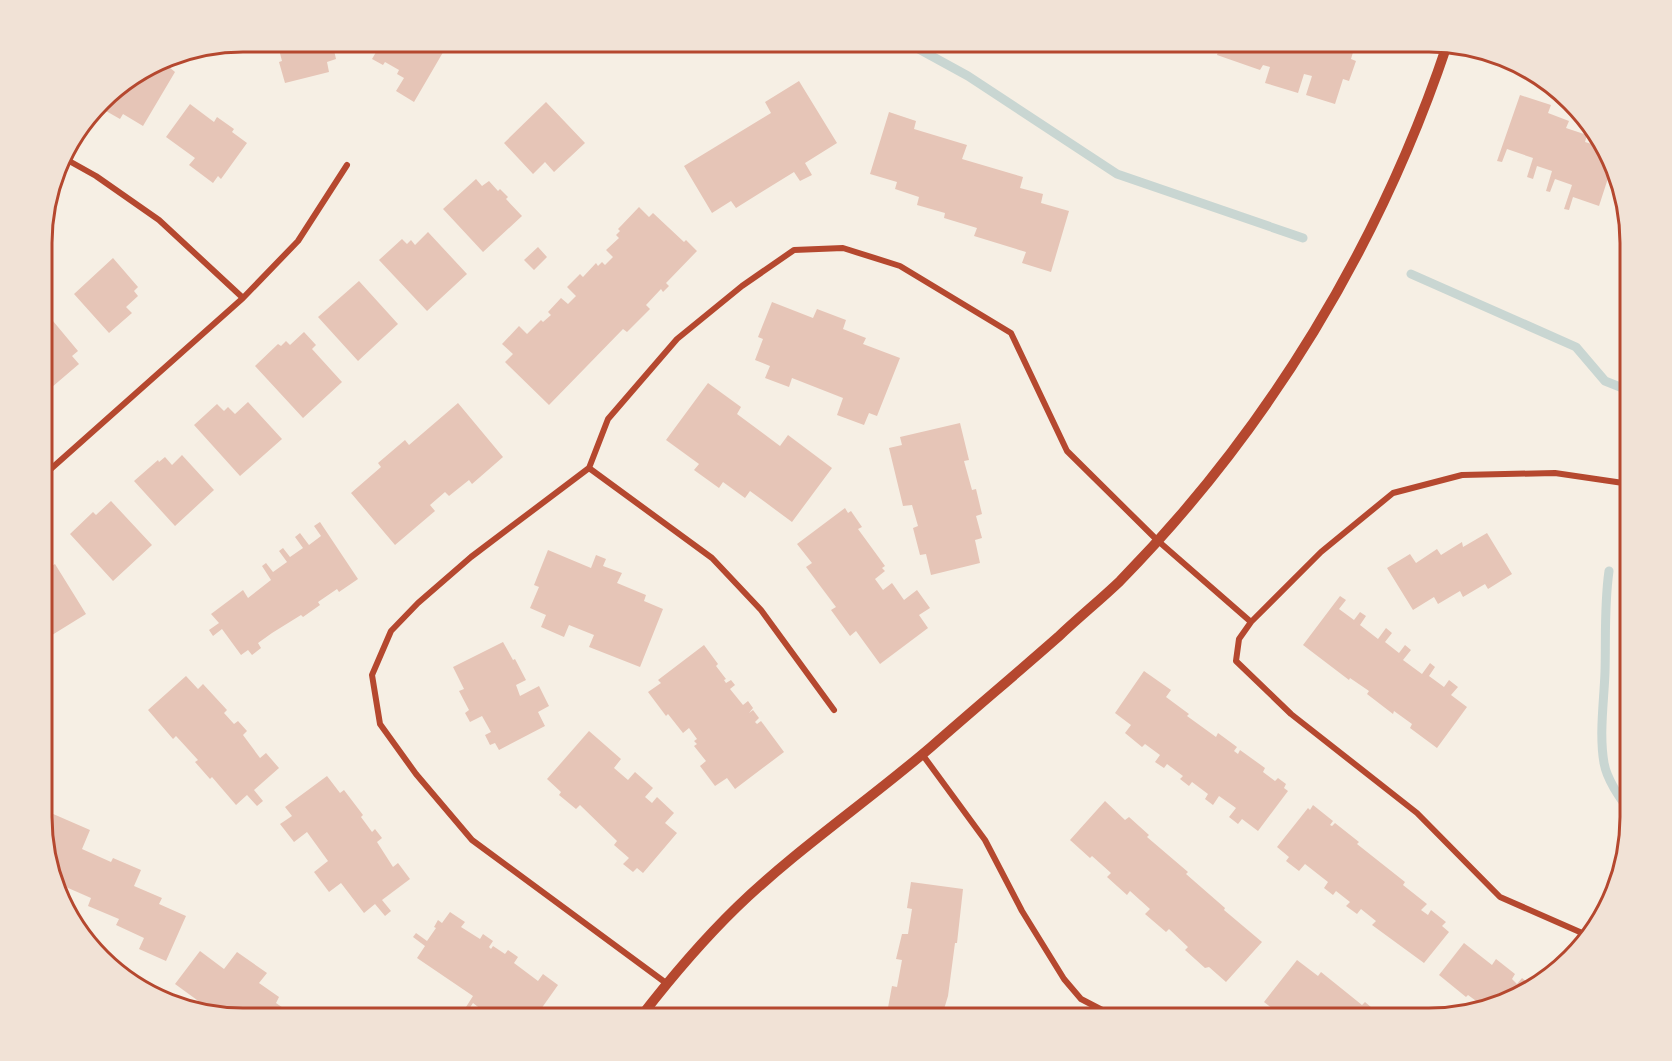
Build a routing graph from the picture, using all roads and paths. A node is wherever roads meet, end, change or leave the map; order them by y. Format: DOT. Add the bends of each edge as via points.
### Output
graph roads {
  1 [pos="1444,54"];
  2 [pos="71,162"];
  3 [pos="347,165"];
  4 [pos="243,298"];
  5 [pos="53,467"];
  6 [pos="590,468"];
  7 [pos="1619,482"];
  8 [pos="1157,540"];
  9 [pos="1251,622"];
  10 [pos="834,710"];
  11 [pos="922,754"];
  12 [pos="1581,933"];
  13 [pos="666,983"];
  14 [pos="647,1008"];
  15 [pos="1098,1008"];
  1 -- 8 [label="street" via="1376,221 1335,296 1261,410"];
  2 -- 4 [label="street" via="159,220"];
  3 -- 4 [label="street" via="298,242"];
  4 -- 5 [label="street"];
  6 -- 8 [label="street" via="608,419 677,339 794,250 843,248 900,266 1011,333 1067,451"];
  6 -- 10 [label="street" via="712,558 761,610"];
  6 -- 13 [label="street" via="471,557 418,603 391,631 372,675 380,724 472,840"];
  7 -- 9 [label="street" via="1555,473 1462,475 1393,493 1321,552"];
  8 -- 9 [label="street"];
  8 -- 11 [label="street" via="1118,583"];
  9 -- 12 [label="street" via="1239,639 1236,661 1291,714 1417,813 1500,897"];
  11 -- 13 [label="street" via="738,906"];
  11 -- 15 [label="street" via="985,840 1064,979 1081,999"];
  13 -- 14 [label="street"];
}
